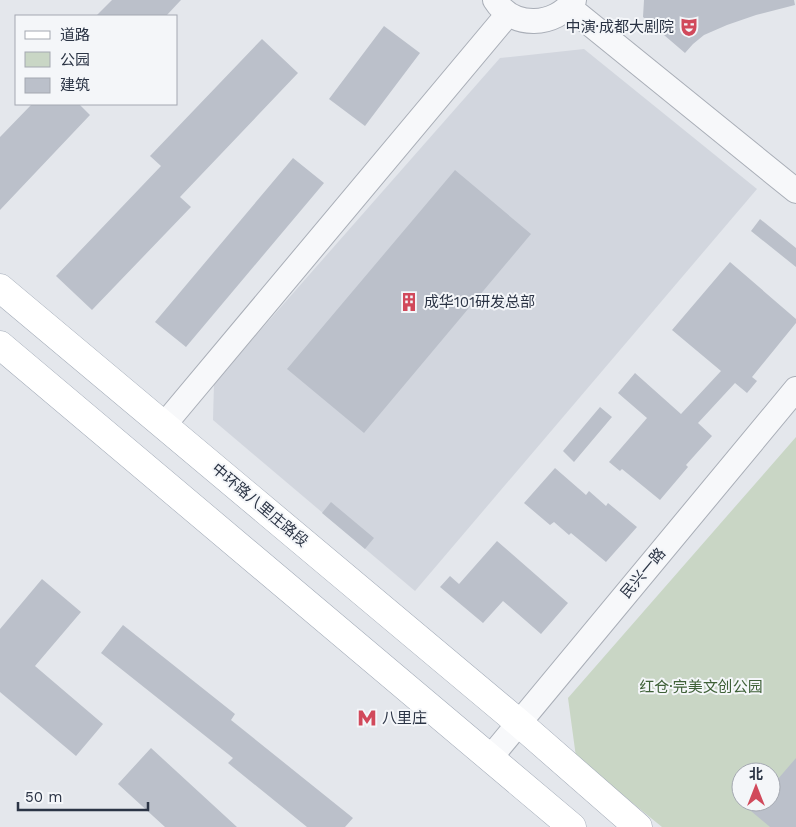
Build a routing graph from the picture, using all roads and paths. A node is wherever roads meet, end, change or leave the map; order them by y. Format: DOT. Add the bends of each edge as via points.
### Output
graph roads {
  1 [pos="571,4"];
  2 [pos="501,7"];
  3 [pos="796,191"];
  4 [pos="0,288"];
  5 [pos="0,345"];
  6 [pos="796,388"];
  7 [pos="164,425"];
  8 [pos="519,723"];
  9 [pos="490,758"];
  10 [pos="572,827"];
  11 [pos="638,827"];
  1 -- 2 [label="street" via="555,17 539,22 523,21"];
  1 -- 3 [label="street"];
  2 -- 7 [label="street"];
  4 -- 7 [label="main road, 中环路八里庄路段"];
  5 -- 9 [label="main road"];
  6 -- 8 [label="street, 民兴一路"];
  7 -- 8 [label="main road, 中环路八里庄路段"];
  8 -- 9 [label="street, 民兴一路"];
  8 -- 11 [label="main road, 中环路八里庄路段"];
  9 -- 10 [label="main road"];
}
